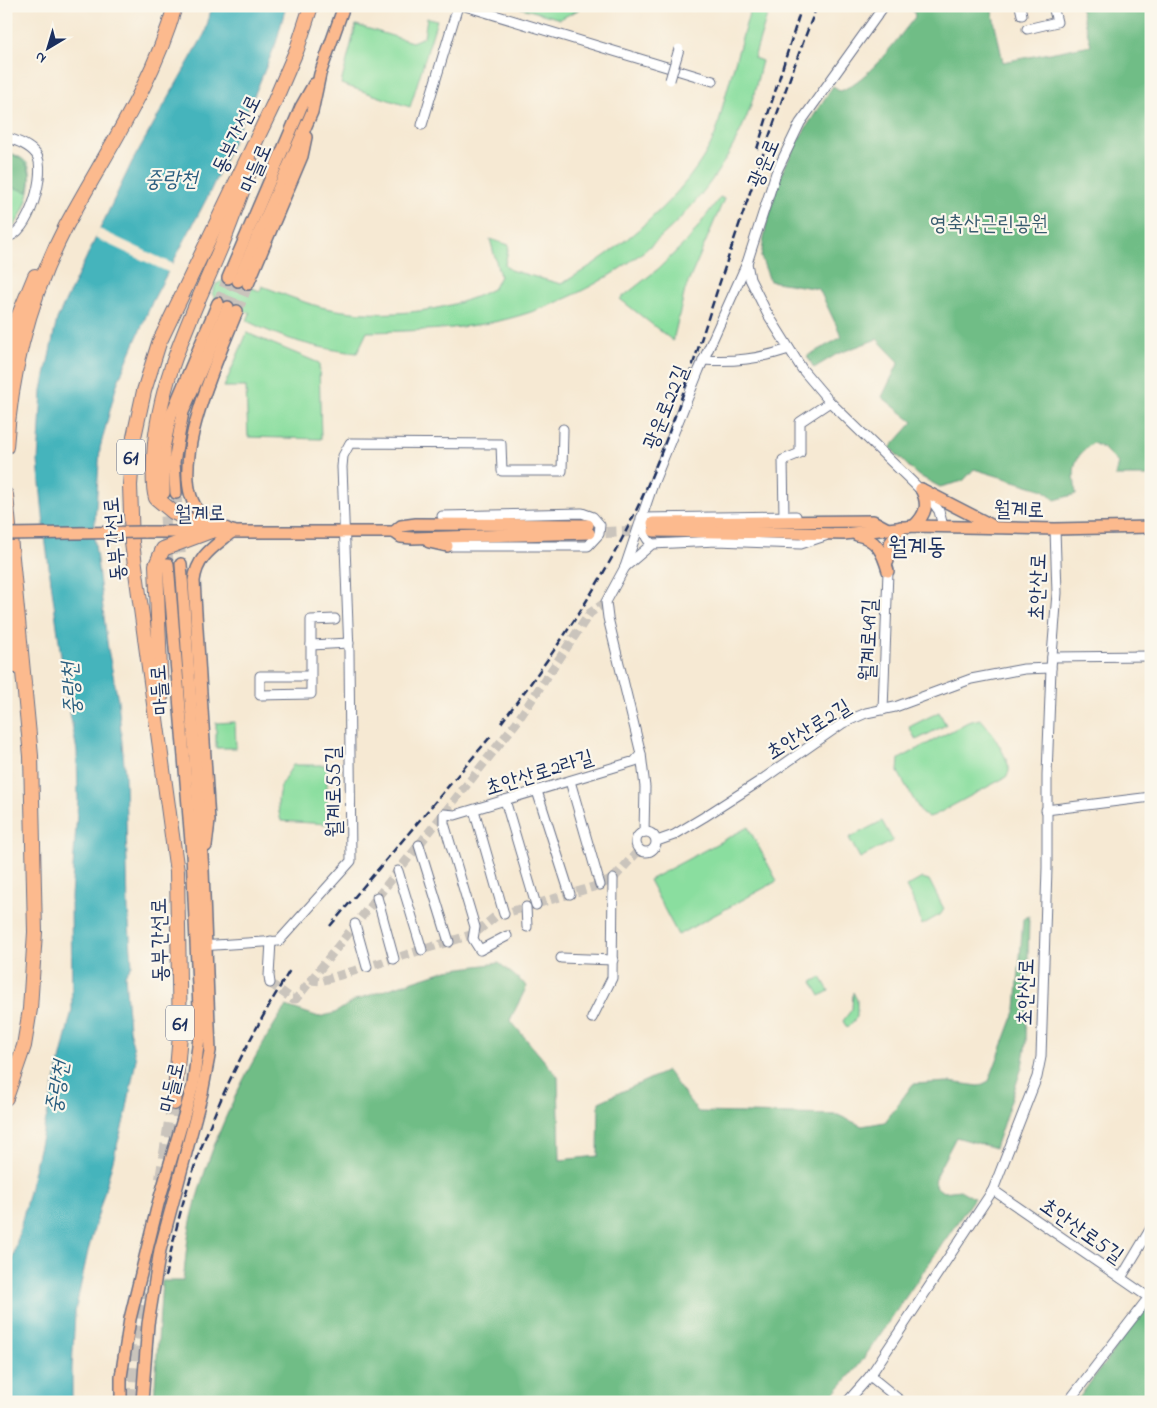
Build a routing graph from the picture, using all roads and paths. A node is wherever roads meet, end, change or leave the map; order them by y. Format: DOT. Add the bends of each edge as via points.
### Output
graph roads {
  1 [pos="175,6"];
  2 [pos="311,6"];
  3 [pos="344,6"];
  4 [pos="458,6"];
  5 [pos="465,6"];
  6 [pos="884,6"];
  7 [pos="1053,6"];
  8 [pos="1027,29"];
  9 [pos="679,50"];
  10 [pos="320,74"];
  11 [pos="670,80"];
  12 [pos="713,81"];
  13 [pos="273,105"];
  14 [pos="422,126"];
  15 [pos="6,137"];
  16 [pos="66,227"];
  17 [pos="6,237"];
  18 [pos="747,263"];
  19 [pos="204,283"];
  20 [pos="789,349"];
  21 [pos="6,360"];
  22 [pos="703,360"];
  23 [pos="830,402"];
  24 [pos="563,429"];
  25 [pos="6,447"];
  26 [pos="921,489"];
  27 [pos="170,493"];
  28 [pos="6,495"];
  29 [pos="442,516"];
  30 [pos="784,516"];
  31 [pos="641,518"];
  32 [pos="416,524"];
  33 [pos="654,524"];
  34 [pos="914,526"];
  35 [pos="943,526"];
  36 [pos="901,527"];
  37 [pos="998,527"];
  38 [pos="1151,527"];
  39 [pos="837,529"];
  40 [pos="1055,529"];
  41 [pos="211,531"];
  42 [pos="233,531"];
  43 [pos="345,532"];
  44 [pos="394,532"];
  45 [pos="6,534"];
  46 [pos="412,538"];
  47 [pos="652,544"];
  48 [pos="448,546"];
  49 [pos="168,564"];
  50 [pos="181,564"];
  51 [pos="625,567"];
  52 [pos="888,571"];
  53 [pos="6,612"];
  54 [pos="335,619"];
  55 [pos="349,643"];
  56 [pos="310,645"];
  57 [pos="1151,656"];
  58 [pos="1052,657"];
  59 [pos="148,666"];
  60 [pos="1050,668"];
  61 [pos="311,676"];
  62 [pos="883,710"];
  63 [pos="641,754"];
  64 [pos="31,756"];
  65 [pos="163,760"];
  66 [pos="570,781"];
  67 [pos="537,791"];
  68 [pos="1151,797"];
  69 [pos="506,800"];
  70 [pos="474,810"];
  71 [pos="1046,810"];
  72 [pos="644,832"];
  73 [pos="657,840"];
  74 [pos="419,845"];
  75 [pos="203,870"];
  76 [pos="398,870"];
  77 [pos="613,879"];
  78 [pos="600,885"];
  79 [pos="570,894"];
  80 [pos="377,897"];
  81 [pos="504,914"];
  82 [pos="355,924"];
  83 [pos="527,927"];
  84 [pos="507,936"];
  85 [pos="271,941"];
  86 [pos="449,942"];
  87 [pos="201,946"];
  88 [pos="422,950"];
  89 [pos="394,958"];
  90 [pos="561,958"];
  91 [pos="613,960"];
  92 [pos="367,967"];
  93 [pos="270,983"];
  94 [pos="592,1018"];
  95 [pos="6,1098"];
  96 [pos="174,1103"];
  97 [pos="993,1190"];
  98 [pos="1151,1228"];
  99 [pos="1121,1278"];
  100 [pos="1150,1298"];
  101 [pos="870,1376"];
  102 [pos="121,1402"];
  103 [pos="142,1402"];
  104 [pos="848,1402"];
  105 [pos="902,1402"];
  106 [pos="1068,1402"];
  1 -- 16 [label="highway" via="145,82"];
  2 -- 13 [label="highway, 동부간선로 / 61" via="297,50"];
  3 -- 10 [label="main road, 마들로"];
  4 -- 14 [label="street"];
  5 -- 12 [label="street"];
  6 -- 18 [label="street, 광운로" via="800,123 776,173"];
  7 -- 8 [label="street" via="1057,22"];
  9 -- 11 [label="street, bridge"];
  10 -- 10 [label="main road, 마들로" via="301,107 238,281 312,112"];
  13 -- 19 [label="highway" via="222,246"];
  13 -- 59 [label="highway, 동부간선로 / 61" via="168,323 153,359 140,407 130,470 130,517"];
  15 -- 17 [label="street" via="26,146 37,155 40,164 28,219 19,232"];
  16 -- 21 [label="highway" via="44,256 16,322"];
  16 -- 25 [label="highway" via="38,293 15,367"];
  18 -- 20 [label="street" via="750,279"];
  18 -- 22 [label="street, 광운로22길"];
  19 -- 41 [label="highway" via="174,357 163,394 156,434 154,484 155,497 160,503"];
  19 -- 59 [label="highway" via="160,369 143,426 137,519 150,646"];
  20 -- 22 [label="street" via="760,359"];
  20 -- 23 [label="street"];
  22 -- 31 [label="street, 광운로22길"];
  23 -- 26 [label="street"];
  23 -- 30 [label="street" via="800,422 800,453 783,460"];
  24 -- 43 [label="street, 월계로55길" via="562,471 502,471 501,444 350,443 343,456"];
  26 -- 34 [label="main road" via="926,512"];
  26 -- 35 [label="street" via="939,511"];
  26 -- 37 [label="main road"];
  27 -- 42 [label="main road" via="164,448 171,415 228,307 188,453 190,492 201,514"];
  28 -- 64 [label="highway"];
  29 -- 32 [label="main road"];
  29 -- 48 [label="street" via="582,513 594,517 600,524 599,534 588,546"];
  30 -- 33 [label="street"];
  30 -- 39 [label="street"];
  31 -- 33 [label="street"];
  31 -- 51 [label="street, 광운로22길"];
  32 -- 44 [label="main road, 월계로" via="401,526"];
  32 -- 46 [label="main road, 월계로" via="588,529"];
  33 -- 39 [label="main road, 월계로"];
  33 -- 47 [label="street" via="647,522 644,533"];
  34 -- 35 [label="main road, 월계로"];
  34 -- 36 [label="main road, 월계로"];
  35 -- 37 [label="main road, 월계로"];
  36 -- 39 [label="main road, 월계로" via="872,532"];
  36 -- 52 [label="main road" via="890,543"];
  37 -- 40 [label="main road, 월계로"];
  38 -- 40 [label="main road, 월계로"];
  39 -- 47 [label="street" via="800,544 730,541"];
  39 -- 52 [label="main road" via="861,536 879,546"];
  40 -- 58 [label="street, 초안산로" via="1057,593"];
  41 -- 42 [label="main road, 월계로"];
  41 -- 45 [label="main road, 월계로, bridge"];
  41 -- 65 [label="highway" via="163,549 156,565"];
  42 -- 43 [label="main road, 월계로"];
  42 -- 75 [label="main road" via="196,566 194,580 210,821"];
  43 -- 44 [label="main road, 월계로"];
  43 -- 55 [label="street, 월계로55길"];
  44 -- 46 [label="main road, 월계로" via="401,537"];
  46 -- 48 [label="main road"];
  47 -- 51 [label="street"];
  49 -- 87 [label="main road, 마들로"];
  50 -- 75 [label="main road, 마들로"];
  51 -- 63 [label="street" via="606,602"];
  52 -- 62 [label="street, 월계로49길"];
  53 -- 64 [label="highway" via="23,725"];
  54 -- 56 [label="street" via="311,620"];
  55 -- 56 [label="street"];
  55 -- 85 [label="street, 월계로55길" via="351,860 290,930 279,941"];
  56 -- 61 [label="street"];
  57 -- 58 [label="street"];
  58 -- 60 [label="street, 초안산로"];
  59 -- 65 [label="highway, 동부간선로 / 61"];
  60 -- 62 [label="street, 초안산로2길" via="1024,669 971,679"];
  60 -- 71 [label="street, 초안산로"];
  61 -- 61 [label="street" via="311,694 260,695 260,676"];
  62 -- 73 [label="street, 초안산로2길" via="843,723 704,817"];
  63 -- 66 [label="street, 초안산로2라길" via="635,761"];
  63 -- 72 [label="street" via="645,787"];
  64 -- 95 [label="highway" via="34,966 24,1046"];
  65 -- 96 [label="highway, 동부간선로 / 61" via="177,872 179,925 180,1044"];
  66 -- 67 [label="street, 초안산로2라길"];
  66 -- 78 [label="street"];
  67 -- 69 [label="street, 초안산로2라길"];
  67 -- 79 [label="street"];
  68 -- 71 [label="street"];
  69 -- 70 [label="street, 초안산로2라길"];
  69 -- 83 [label="street" via="531,906"];
  70 -- 81 [label="street"];
  70 -- 84 [label="street, 초안산로2라길" via="456,815 444,814 475,928 473,939 480,950"];
  71 -- 97 [label="street, 초안산로" via="1041,1057 1037,1077"];
  72 -- 73 [label="street" via="652,833"];
  72 -- 73 [label="street" via="636,841 641,851 651,851"];
  74 -- 86 [label="street"];
  75 -- 87 [label="main road, 마들로"];
  76 -- 88 [label="street"];
  77 -- 91 [label="street"];
  80 -- 89 [label="street"];
  82 -- 92 [label="street"];
  85 -- 87 [label="street, 월계로55길"];
  85 -- 93 [label="street"];
  87 -- 102 [label="main road, 마들로" via="196,1069 138,1282 121,1377"];
  87 -- 103 [label="main road, 마들로" via="210,1034 208,1069 160,1250 148,1324"];
  90 -- 91 [label="street"];
  91 -- 94 [label="street" via="612,978"];
  97 -- 99 [label="street, 초안산로5길"];
  97 -- 101 [label="street, 초안산로"];
  98 -- 99 [label="street"];
  99 -- 100 [label="street, 초안산로5길"];
  100 -- 106 [label="street"];
  101 -- 104 [label="street, 초안산로"];
  101 -- 105 [label="street"];
}
